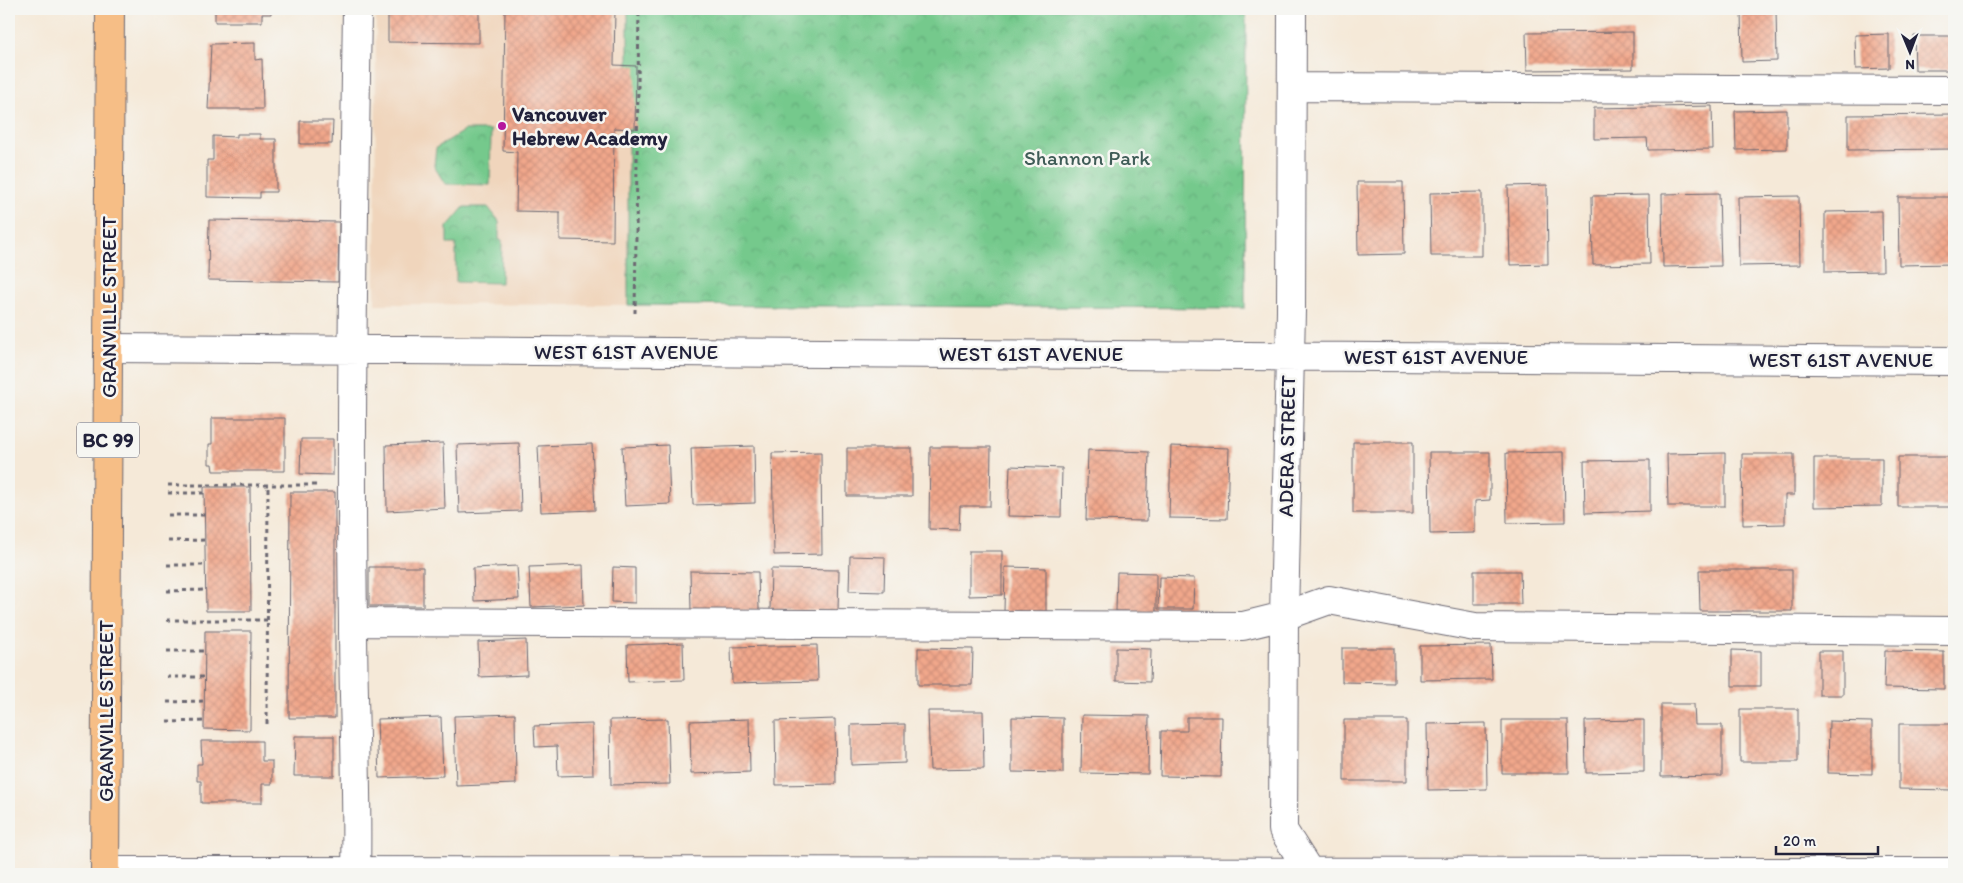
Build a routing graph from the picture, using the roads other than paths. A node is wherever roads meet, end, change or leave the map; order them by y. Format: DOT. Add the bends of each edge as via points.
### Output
graph roads {
  1 [pos="110,9"];
  2 [pos="357,9"];
  3 [pos="1292,9"];
  4 [pos="1292,87"];
  5 [pos="1954,90"];
  6 [pos="109,348"];
  7 [pos="352,351"];
  8 [pos="1289,356"];
  9 [pos="1954,361"];
  10 [pos="1284,616"];
  11 [pos="353,622"];
  12 [pos="1954,631"];
  13 [pos="1310,872"];
  14 [pos="1954,872"];
  15 [pos="105,873"];
  16 [pos="356,874"];
  1 -- 6 [label="highway, GRANVILLE STREET / BC 99"];
  2 -- 7 [label="street"];
  3 -- 4 [label="street, ADERA STREET"];
  4 -- 5 [label="street"];
  4 -- 8 [label="street, ADERA STREET"];
  6 -- 7 [label="street, WEST 61ST AVENUE"];
  6 -- 15 [label="highway, GRANVILLE STREET / BC 99"];
  7 -- 8 [label="street, WEST 61ST AVENUE"];
  7 -- 11 [label="street"];
  8 -- 9 [label="street, WEST 61ST AVENUE"];
  8 -- 10 [label="street, ADERA STREET"];
  10 -- 11 [label="street" via="1243,626"];
  10 -- 12 [label="street" via="1329,600 1474,627"];
  10 -- 13 [label="street, ADERA STREET" via="1283,830"];
  11 -- 16 [label="street"];
  13 -- 14 [label="street"];
  13 -- 16 [label="street"];
  15 -- 16 [label="street"];
}
